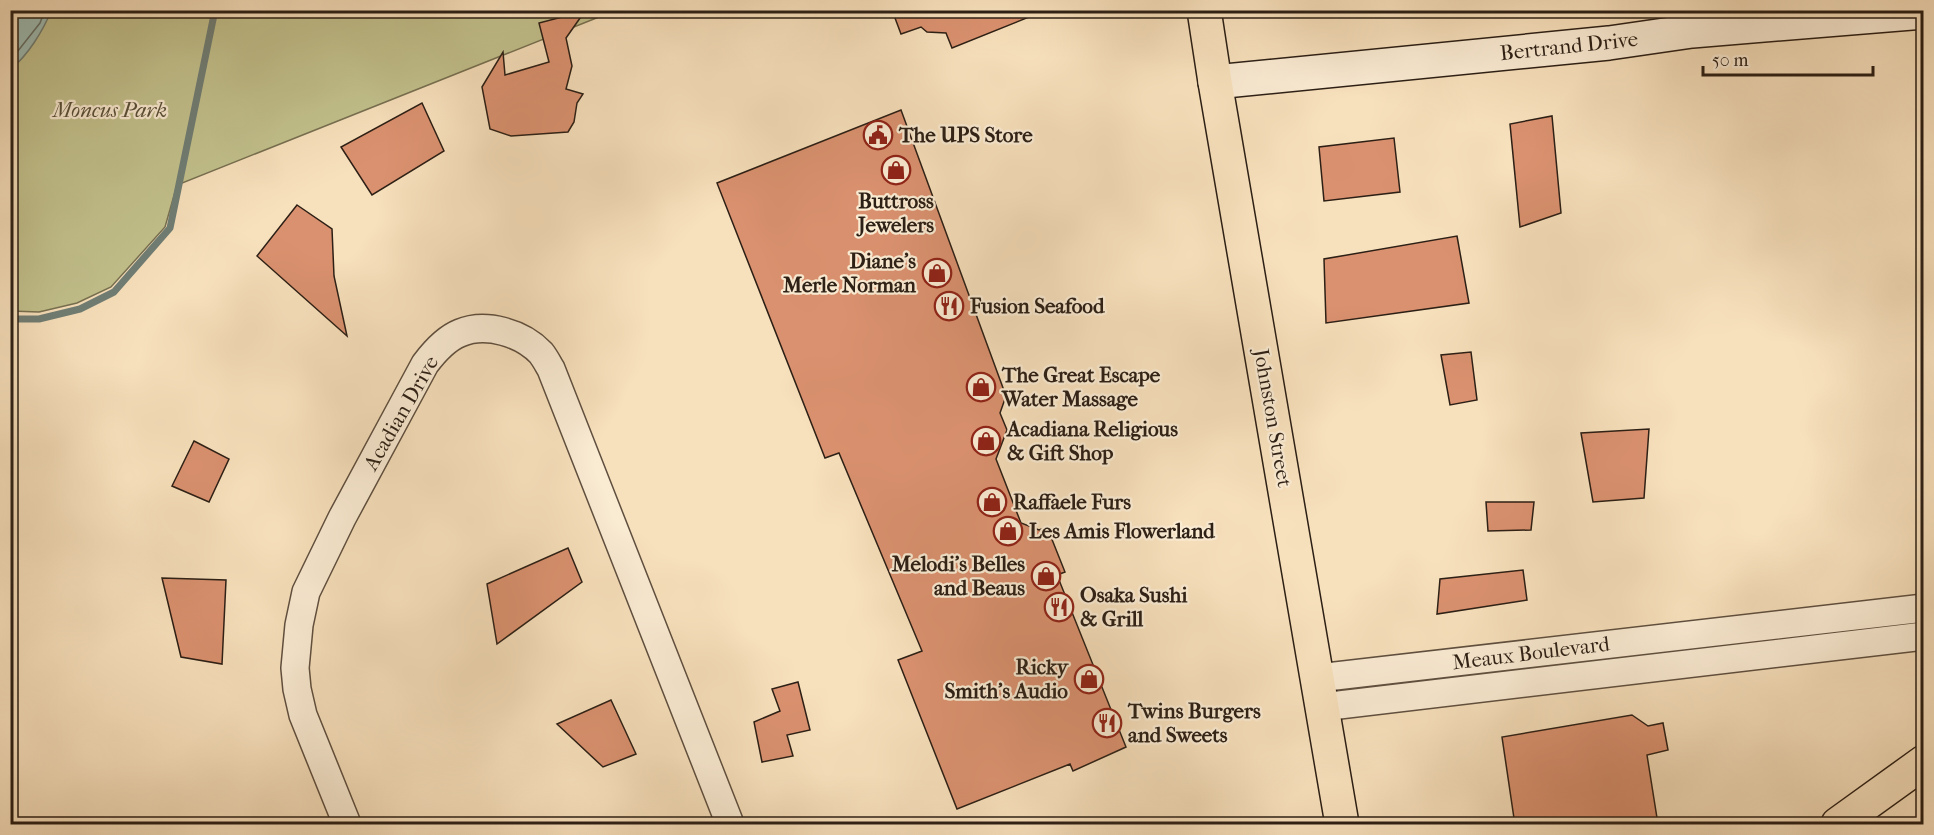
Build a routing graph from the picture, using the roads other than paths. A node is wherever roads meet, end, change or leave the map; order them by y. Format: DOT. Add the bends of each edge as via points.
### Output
graph roads {
  1 [pos="1204,10"];
  2 [pos="1923,12"];
  3 [pos="1885,13"];
  4 [pos="1215,82"];
  5 [pos="1923,608"];
  6 [pos="1743,629"];
  7 [pos="1923,636"];
  8 [pos="1747,658"];
  9 [pos="1320,692"];
  10 [pos="1923,762"];
  11 [pos="347,825"];
  12 [pos="730,825"];
  13 [pos="1342,825"];
  14 [pos="1838,825"];
  1 -- 4 [label="main road, Johnston Street"];
  2 -- 3 [label="main road, Bertrand Drive"];
  3 -- 4 [label="main road, Bertrand Drive"];
  4 -- 9 [label="main road, Johnston Street"];
  5 -- 6 [label="street, Meaux Boulevard"];
  6 -- 8 [label="street"];
  6 -- 9 [label="street, Meaux Boulevard"];
  7 -- 8 [label="street, Meaux Boulevard"];
  8 -- 9 [label="street, Meaux Boulevard"];
  9 -- 13 [label="main road, Johnston Street"];
  10 -- 14 [label="main road"];
  11 -- 12 [label="street, Acadian Drive" via="303,715 297,689 295,668 306,592 426,364 434,352 460,333 479,329 524,339 542,354 551,369"];
}
